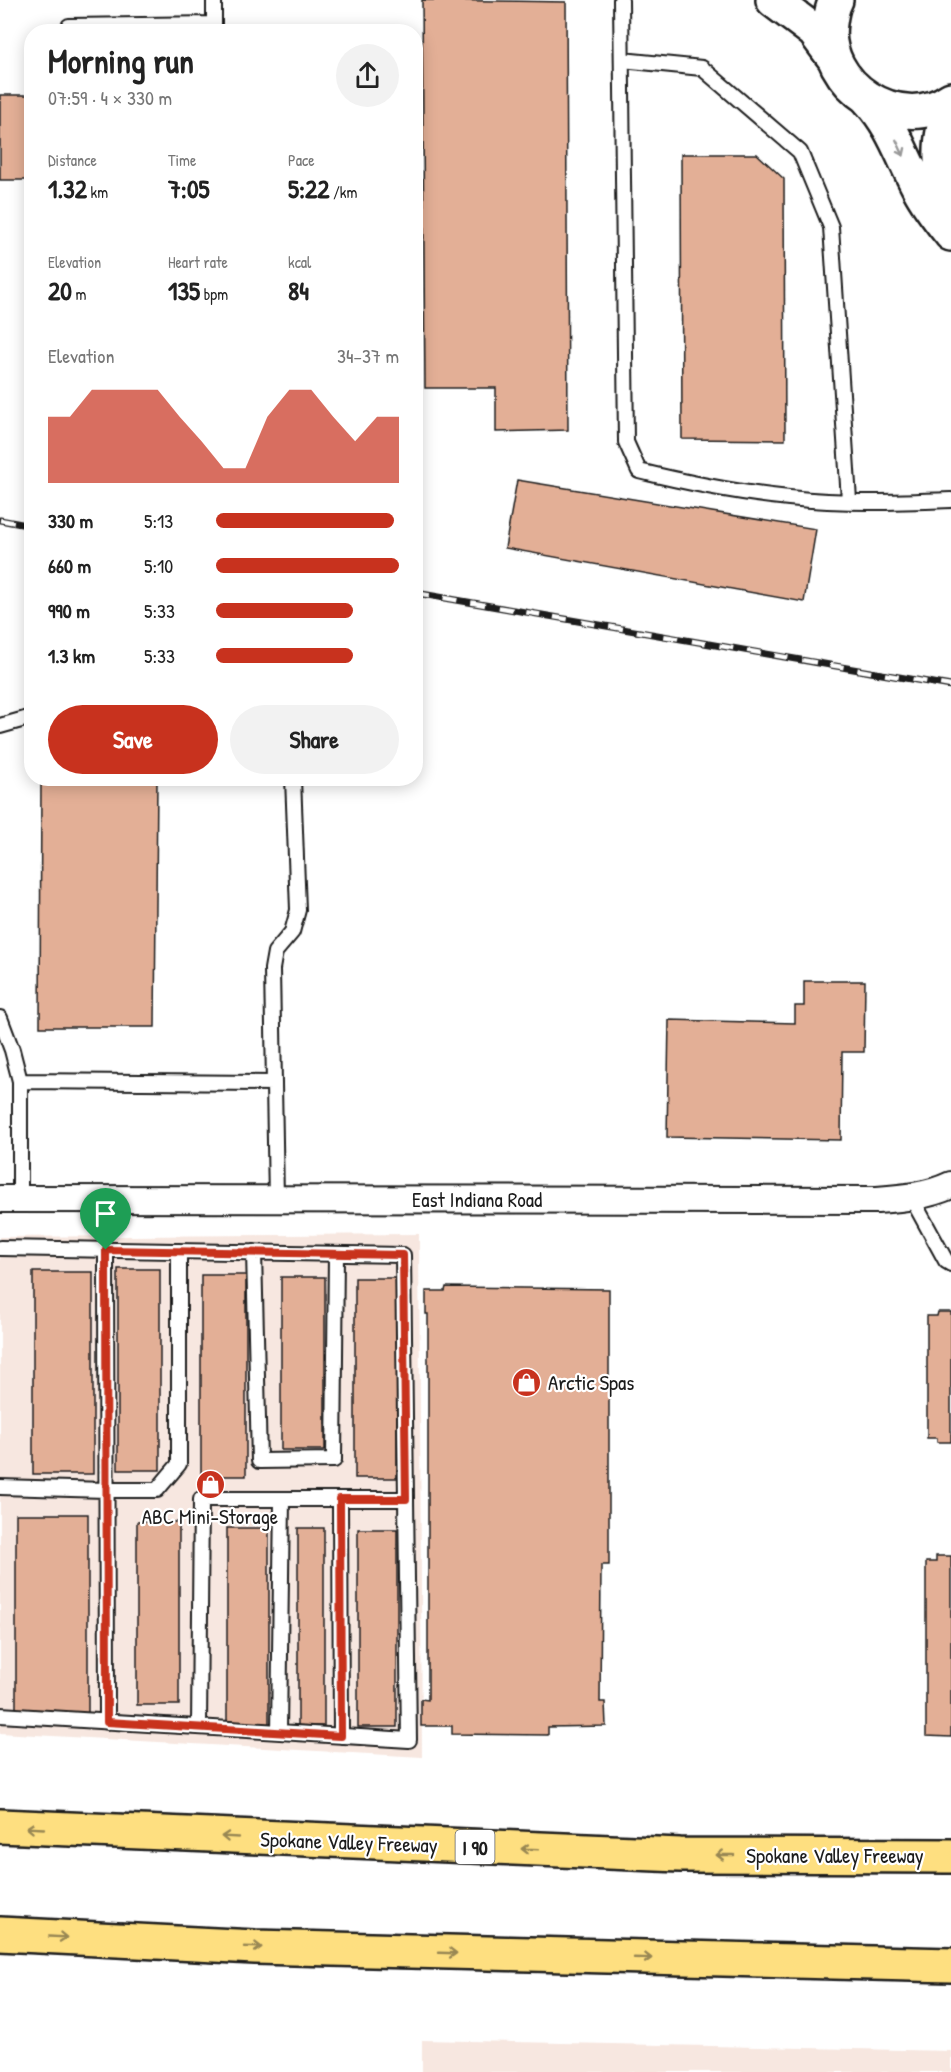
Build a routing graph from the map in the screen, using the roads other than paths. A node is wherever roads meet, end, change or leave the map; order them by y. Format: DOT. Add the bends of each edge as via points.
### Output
graph roads {
  1 [pos="214,0"];
  2 [pos="621,0"];
  3 [pos="773,0"];
  4 [pos="836,0"];
  5 [pos="214,24"];
  6 [pos="834,58"];
  7 [pos="622,60"];
  8 [pos="951,99"];
  9 [pos="869,100"];
  10 [pos="951,110"];
  11 [pos="951,228"];
  12 [pos="951,234"];
  13 [pos="849,500"];
  14 [pos="951,500"];
  15 [pos="24,719"];
  16 [pos="0,726"];
  17 [pos="293,786"];
  18 [pos="0,1018"];
  19 [pos="20,1081"];
  20 [pos="274,1083"];
  21 [pos="951,1185"];
  22 [pos="911,1197"];
  23 [pos="10,1199"];
  24 [pos="276,1199"];
  25 [pos="0,1248"];
  26 [pos="106,1250"];
  27 [pos="179,1251"];
  28 [pos="254,1252"];
  29 [pos="336,1254"];
  30 [pos="951,1264"];
  31 [pos="0,1487"];
  32 [pos="106,1490"];
  33 [pos="282,1499"];
  34 [pos="340,1499"];
  35 [pos="406,1499"];
  36 [pos="0,1715"];
  37 [pos="107,1722"];
  38 [pos="199,1727"];
  39 [pos="279,1732"];
  40 [pos="341,1736"];
  41 [pos="0,1826"];
  42 [pos="951,1856"];
  43 [pos="0,1934"];
  44 [pos="951,1965"];
  1 -- 5 [label="lane"];
  2 -- 7 [label="lane"];
  3 -- 6 [label="main road" via="814,31"];
  4 -- 6 [label="main road" via="829,32"];
  6 -- 9 [label="main road" via="848,82"];
  7 -- 13 [label="lane" via="702,68 800,152 831,227"];
  7 -- 13 [label="lane" via="626,442 639,471 790,498"];
  8 -- 9 [label="main road" via="922,110 894,110"];
  9 -- 12 [label="main road, one-way" via="892,131 919,188"];
  10 -- 11 [label="main road" via="941,145"];
  13 -- 14 [label="lane"];
  15 -- 16 [label="lane"];
  17 -- 20 [label="lane" via="298,910 292,932 275,952 272,969"];
  18 -- 19 [label="lane"];
  19 -- 20 [label="lane"];
  19 -- 23 [label="lane"];
  20 -- 24 [label="lane"];
  21 -- 22 [label="street, East Indiana Road"];
  22 -- 24 [label="street, East Indiana Road"];
  22 -- 30 [label="lane"];
  23 -- 24 [label="street, East Indiana Road"];
  25 -- 26 [label="lane"];
  26 -- 27 [label="lane"];
  26 -- 32 [label="lane"];
  27 -- 28 [label="lane"];
  27 -- 32 [label="lane" via="179,1464 157,1490"];
  28 -- 29 [label="lane"];
  28 -- 29 [label="lane" via="259,1461 334,1460"];
  29 -- 35 [label="lane" via="403,1255"];
  31 -- 32 [label="lane"];
  32 -- 37 [label="lane"];
  33 -- 34 [label="lane"];
  33 -- 38 [label="lane" via="201,1499"];
  33 -- 39 [label="lane"];
  34 -- 35 [label="lane"];
  34 -- 40 [label="lane"];
  35 -- 40 [label="lane" via="409,1740"];
  36 -- 37 [label="lane"];
  37 -- 38 [label="lane"];
  38 -- 39 [label="lane"];
  39 -- 40 [label="lane"];
  42 -- 41 [label="highway, Spokane Valley Freeway / I 90, one-way" via="680,1855"];
  43 -- 44 [label="highway, one-way" via="255,1947"];
}
